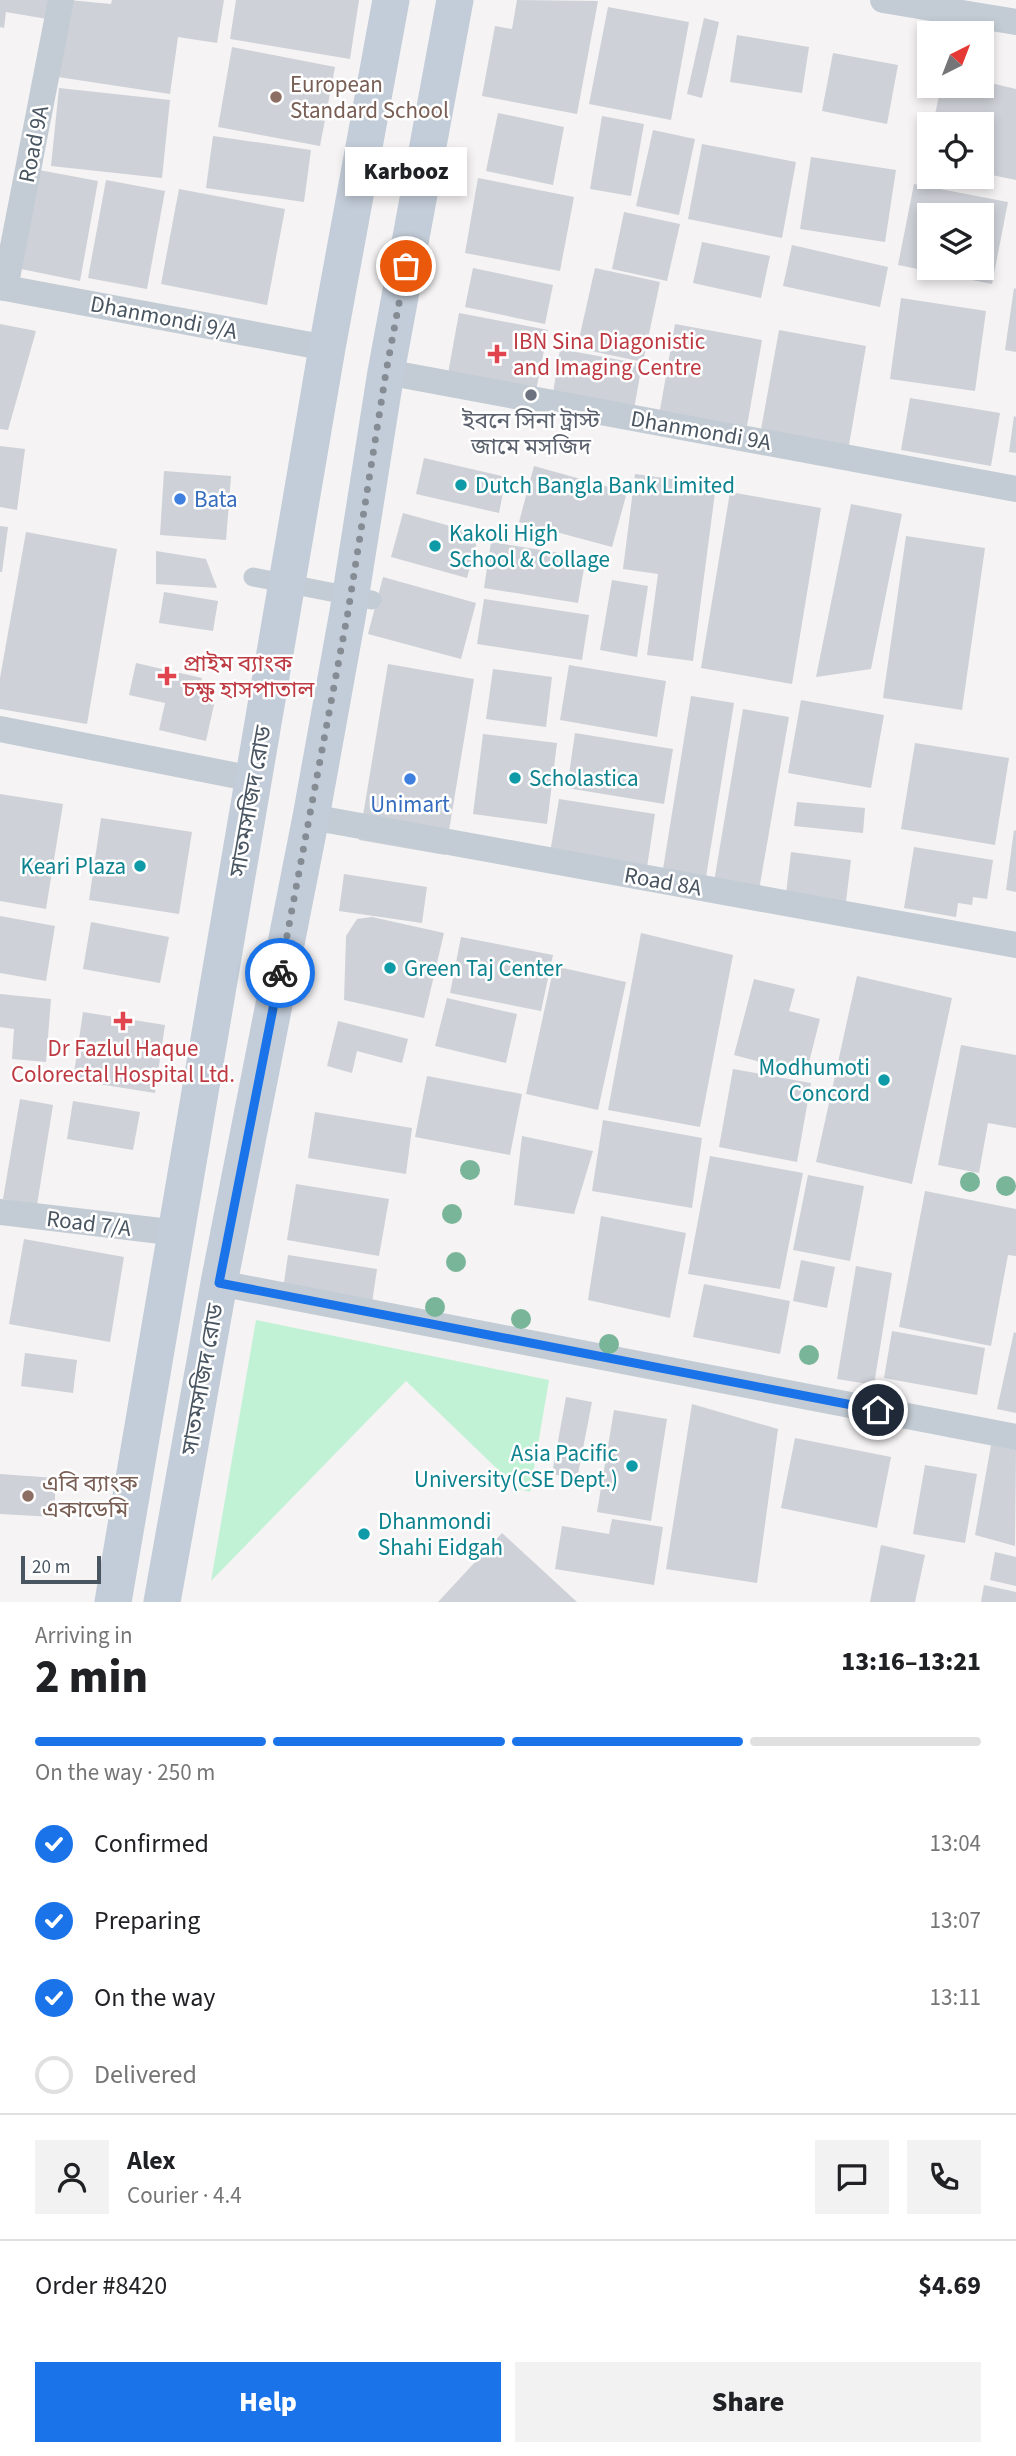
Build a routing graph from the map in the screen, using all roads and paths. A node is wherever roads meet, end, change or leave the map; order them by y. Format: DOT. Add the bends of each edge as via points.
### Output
graph roads {
  1 [pos="61,0"];
  2 [pos="391,0"];
  3 [pos="456,0"];
  4 [pos="883,0"];
  5 [pos="1016,22"];
  6 [pos="2,287"];
  7 [pos="327,348"];
  8 [pos="386,372"];
  9 [pos="1016,489"];
  10 [pos="253,576"];
  11 [pos="372,600"];
  12 [pos="0,729"];
  13 [pos="253,779"];
  14 [pos="311,817"];
  15 [pos="1016,945"];
  16 [pos="0,1212"];
  17 [pos="178,1233"];
  18 [pos="219,1283"];
  19 [pos="1016,1437"];
  20 [pos="113,1602"];
  21 [pos="162,1602"];
  1 -- 6 [label="street, Road 9A"];
  2 -- 7 [label="main road, সাতমসজিদ রোড"];
  3 -- 8 [label="main road, সাতমসজিদ রোড"];
  4 -- 5 [label="street"];
  6 -- 7 [label="street, Dhanmondi 9/A"];
  7 -- 13 [label="main road, সাতমসজিদ রোড"];
  8 -- 9 [label="street, Dhanmondi 9A"];
  8 -- 14 [label="main road, সাতমসজিদ রোড"];
  10 -- 11 [label="street"];
  12 -- 13 [label="street"];
  13 -- 17 [label="main road, সাতমসজিদ রোড"];
  14 -- 15 [label="street, Road 8A"];
  14 -- 18 [label="main road, সাতমসজিদ রোড"];
  16 -- 17 [label="street, Road 7/A"];
  17 -- 20 [label="main road, সাতমসজিদ রোড"];
  18 -- 19 [label="street"];
  18 -- 21 [label="main road, সাতমসজিদ রোড"];
}
